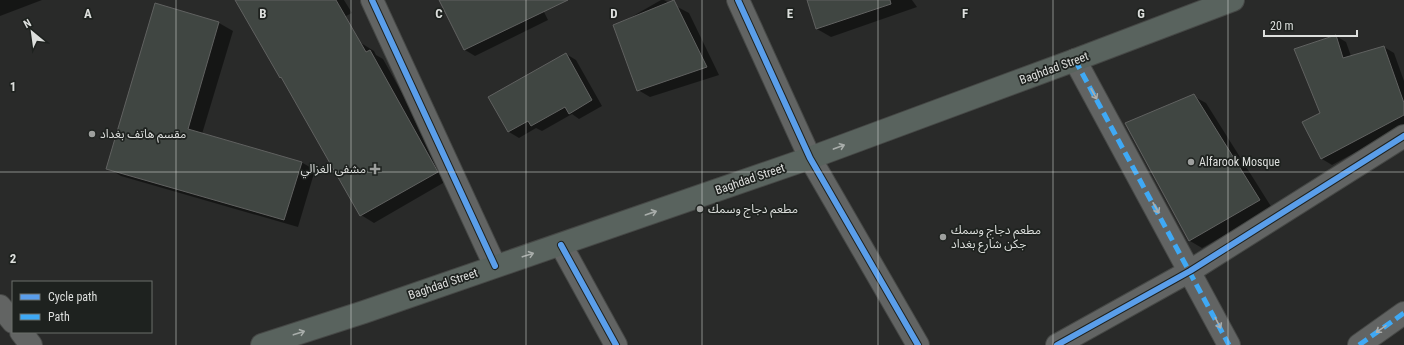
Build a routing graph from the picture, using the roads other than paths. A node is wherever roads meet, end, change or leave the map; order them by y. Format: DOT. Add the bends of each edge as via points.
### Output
graph roads {
  1 [pos="372,0"];
  2 [pos="738,0"];
  3 [pos="1234,0"];
  4 [pos="1075,60"];
  5 [pos="1404,136"];
  6 [pos="810,158"];
  7 [pos="561,245"];
  8 [pos="495,266"];
  9 [pos="1190,271"];
  10 [pos="0,306"];
  11 [pos="1404,313"];
  12 [pos="12,321"];
  13 [pos="22,333"];
  14 [pos="31,345"];
  15 [pos="262,345"];
  16 [pos="616,345"];
  17 [pos="918,345"];
  18 [pos="1057,345"];
  19 [pos="1229,345"];
  20 [pos="1359,345"];
  1 -- 8 [label="street"];
  2 -- 6 [label="street"];
  3 -- 4 [label="main road, Baghdad Street"];
  6 -- 4 [label="main road, Baghdad Street, one-way"];
  4 -- 9 [label="street, one-way"];
  5 -- 9 [label="street"];
  7 -- 6 [label="main road, Baghdad Street, one-way"];
  6 -- 17 [label="street"];
  8 -- 7 [label="main road, Baghdad Street, one-way"];
  7 -- 16 [label="street"];
  15 -- 8 [label="main road, Baghdad Street, one-way"];
  9 -- 18 [label="street"];
  9 -- 19 [label="street, one-way"];
  10 -- 12 [label="street"];
  11 -- 20 [label="street, one-way"];
  13 -- 14 [label="street"];
}
